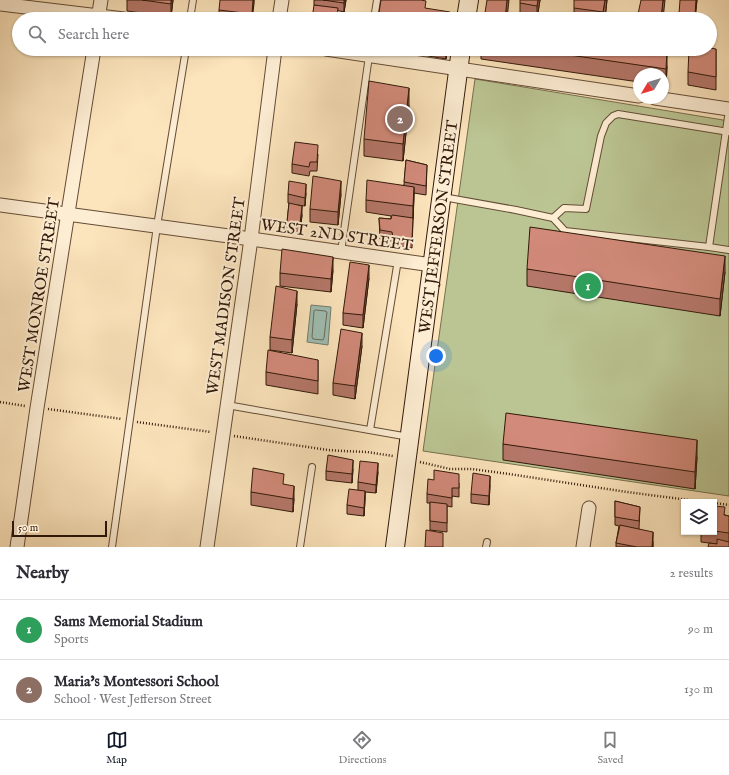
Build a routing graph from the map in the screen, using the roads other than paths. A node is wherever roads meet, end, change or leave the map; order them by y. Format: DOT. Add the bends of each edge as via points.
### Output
graph roads {
  1 [pos="101,0"];
  2 [pos="193,0"];
  3 [pos="282,0"];
  4 [pos="377,0"];
  5 [pos="469,0"];
  6 [pos="1,5"];
  7 [pos="58,12"];
  8 [pos="100,12"];
  9 [pos="191,12"];
  10 [pos="280,12"];
  11 [pos="375,12"];
  12 [pos="467,12"];
  13 [pos="93,56"];
  14 [pos="185,56"];
  15 [pos="274,56"];
  16 [pos="369,56"];
  17 [pos="391,56"];
  18 [pos="460,56"];
  19 [pos="458,69"];
  20 [pos="633,95"];
  21 [pos="669,100"];
  22 [pos="729,110"];
  23 [pos="727,132"];
  24 [pos="441,197"];
  25 [pos="0,205"];
  26 [pos="68,214"];
  27 [pos="553,218"];
  28 [pos="158,226"];
  29 [pos="251,239"];
  30 [pos="709,247"];
  31 [pos="729,250"];
  32 [pos="341,252"];
  33 [pos="398,260"];
  34 [pos="432,265"];
  35 [pos="227,405"];
  36 [pos="370,430"];
  37 [pos="410,437"];
  38 [pos="312,467"];
  39 [pos="589,508"];
  40 [pos="17,547"];
  41 [pos="112,547"];
  42 [pos="207,547"];
  43 [pos="300,547"];
  44 [pos="396,547"];
  45 [pos="583,547"];
  1 -- 8 [label="street"];
  2 -- 9 [label="lane"];
  3 -- 10 [label="street"];
  4 -- 11 [label="lane"];
  5 -- 12 [label="street"];
  6 -- 7 [label="street"];
  13 -- 26 [label="street, WEST MONROE STREET"];
  14 -- 28 [label="lane"];
  15 -- 29 [label="street, WEST MADISON STREET"];
  16 -- 32 [label="lane"];
  17 -- 19 [label="street"];
  18 -- 19 [label="street, WEST JEFFERSON STREET"];
  19 -- 20 [label="street"];
  19 -- 24 [label="street, WEST JEFFERSON STREET"];
  21 -- 22 [label="street"];
  22 -- 23 [label="lane"];
  23 -- 27 [label="lane" via="618,114 613,116 606,123 601,136 586,209 564,208"];
  23 -- 30 [label="lane"];
  24 -- 27 [label="lane"];
  24 -- 34 [label="street, WEST JEFFERSON STREET"];
  25 -- 26 [label="street, WEST 2ND STREET"];
  26 -- 28 [label="street, WEST 2ND STREET"];
  26 -- 40 [label="street, WEST MONROE STREET"];
  27 -- 30 [label="lane" via="565,231"];
  28 -- 29 [label="street, WEST 2ND STREET"];
  28 -- 41 [label="lane"];
  29 -- 32 [label="street, WEST 2ND STREET"];
  29 -- 35 [label="street, WEST MADISON STREET"];
  30 -- 31 [label="lane"];
  32 -- 33 [label="street, WEST 2ND STREET"];
  33 -- 34 [label="street, WEST 2ND STREET"];
  33 -- 36 [label="lane"];
  34 -- 37 [label="street, WEST JEFFERSON STREET"];
  35 -- 36 [label="lane"];
  35 -- 42 [label="street, WEST MADISON STREET"];
  36 -- 37 [label="lane"];
  37 -- 44 [label="street, WEST JEFFERSON STREET"];
  38 -- 43 [label="lane"];
  39 -- 45 [label="street"];
}
